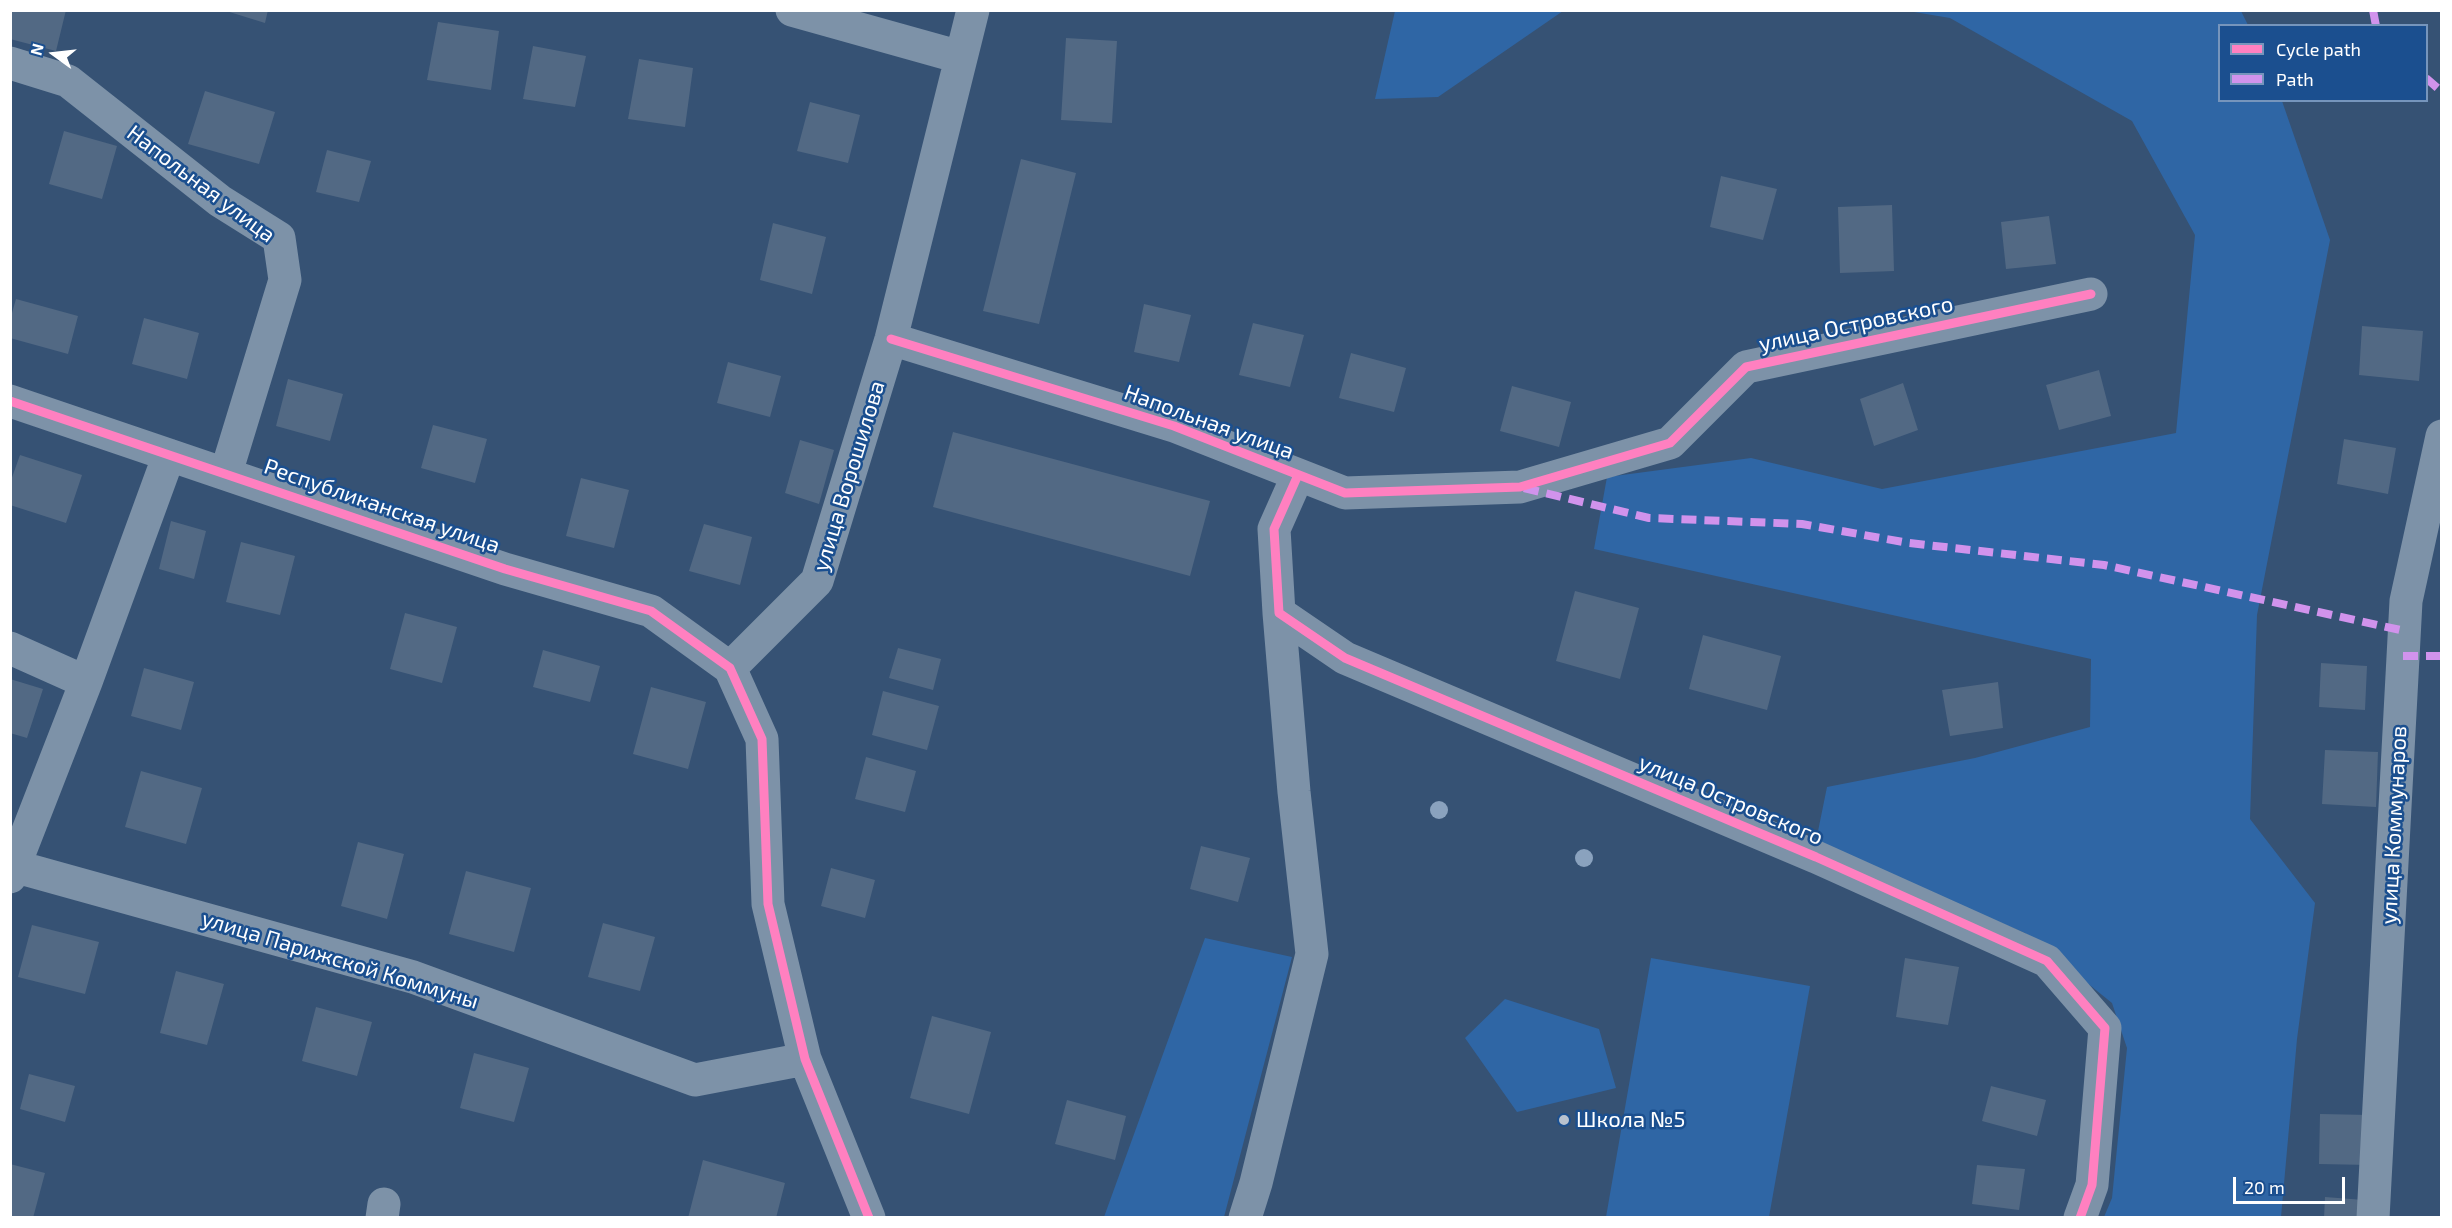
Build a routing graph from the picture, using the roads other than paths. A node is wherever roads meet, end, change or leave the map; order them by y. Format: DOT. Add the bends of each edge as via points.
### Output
graph roads {
  1 [pos="792,10"];
  2 [pos="973,10"];
  3 [pos="960,57"];
  4 [pos="10,63"];
  5 [pos="2091,294"];
  6 [pos="891,339"];
  7 [pos="10,401"];
  8 [pos="2442,436"];
  9 [pos="169,455"];
  10 [pos="226,473"];
  11 [pos="1298,475"];
  12 [pos="1520,487"];
  13 [pos="1279,613"];
  14 [pos="10,648"];
  15 [pos="730,668"];
  16 [pos="86,682"];
  17 [pos="12,870"];
  18 [pos="805,1059"];
  19 [pos="869,1218"];
  20 [pos="1245,1218"];
  21 [pos="2080,1218"];
  22 [pos="2373,1218"];
  1 -- 3 [label="street"];
  2 -- 3 [label="street, улица Ворошилова"];
  3 -- 6 [label="street, улица Ворошилова"];
  4 -- 10 [label="street, Напольная улица" via="68,81 220,201 279,238 285,280"];
  5 -- 12 [label="street, улица Островского" via="1746,367 1670,443"];
  6 -- 11 [label="street, Напольная улица" via="1174,426"];
  6 -- 15 [label="street, улица Ворошилова" via="817,581"];
  7 -- 9 [label="street, Республиканская улица"];
  8 -- 22 [label="street, улица Коммунаров" via="2406,601"];
  9 -- 10 [label="street, Республиканская улица"];
  9 -- 16 [label="street"];
  10 -- 15 [label="street, Республиканская улица" via="505,569 651,611"];
  11 -- 12 [label="street, Напольная улица" via="1345,494"];
  11 -- 13 [label="street" via="1274,529"];
  13 -- 20 [label="street" via="1312,954"];
  13 -- 21 [label="street, улица Островского" via="1345,658 1816,857 2047,961 2105,1028 2092,1185"];
  14 -- 16 [label="street"];
  15 -- 18 [label="street" via="762,739 768,904"];
  16 -- 17 [label="street"];
  17 -- 18 [label="street, улица Парижской Коммуны" via="413,977 695,1080"];
  18 -- 19 [label="street"];
}
